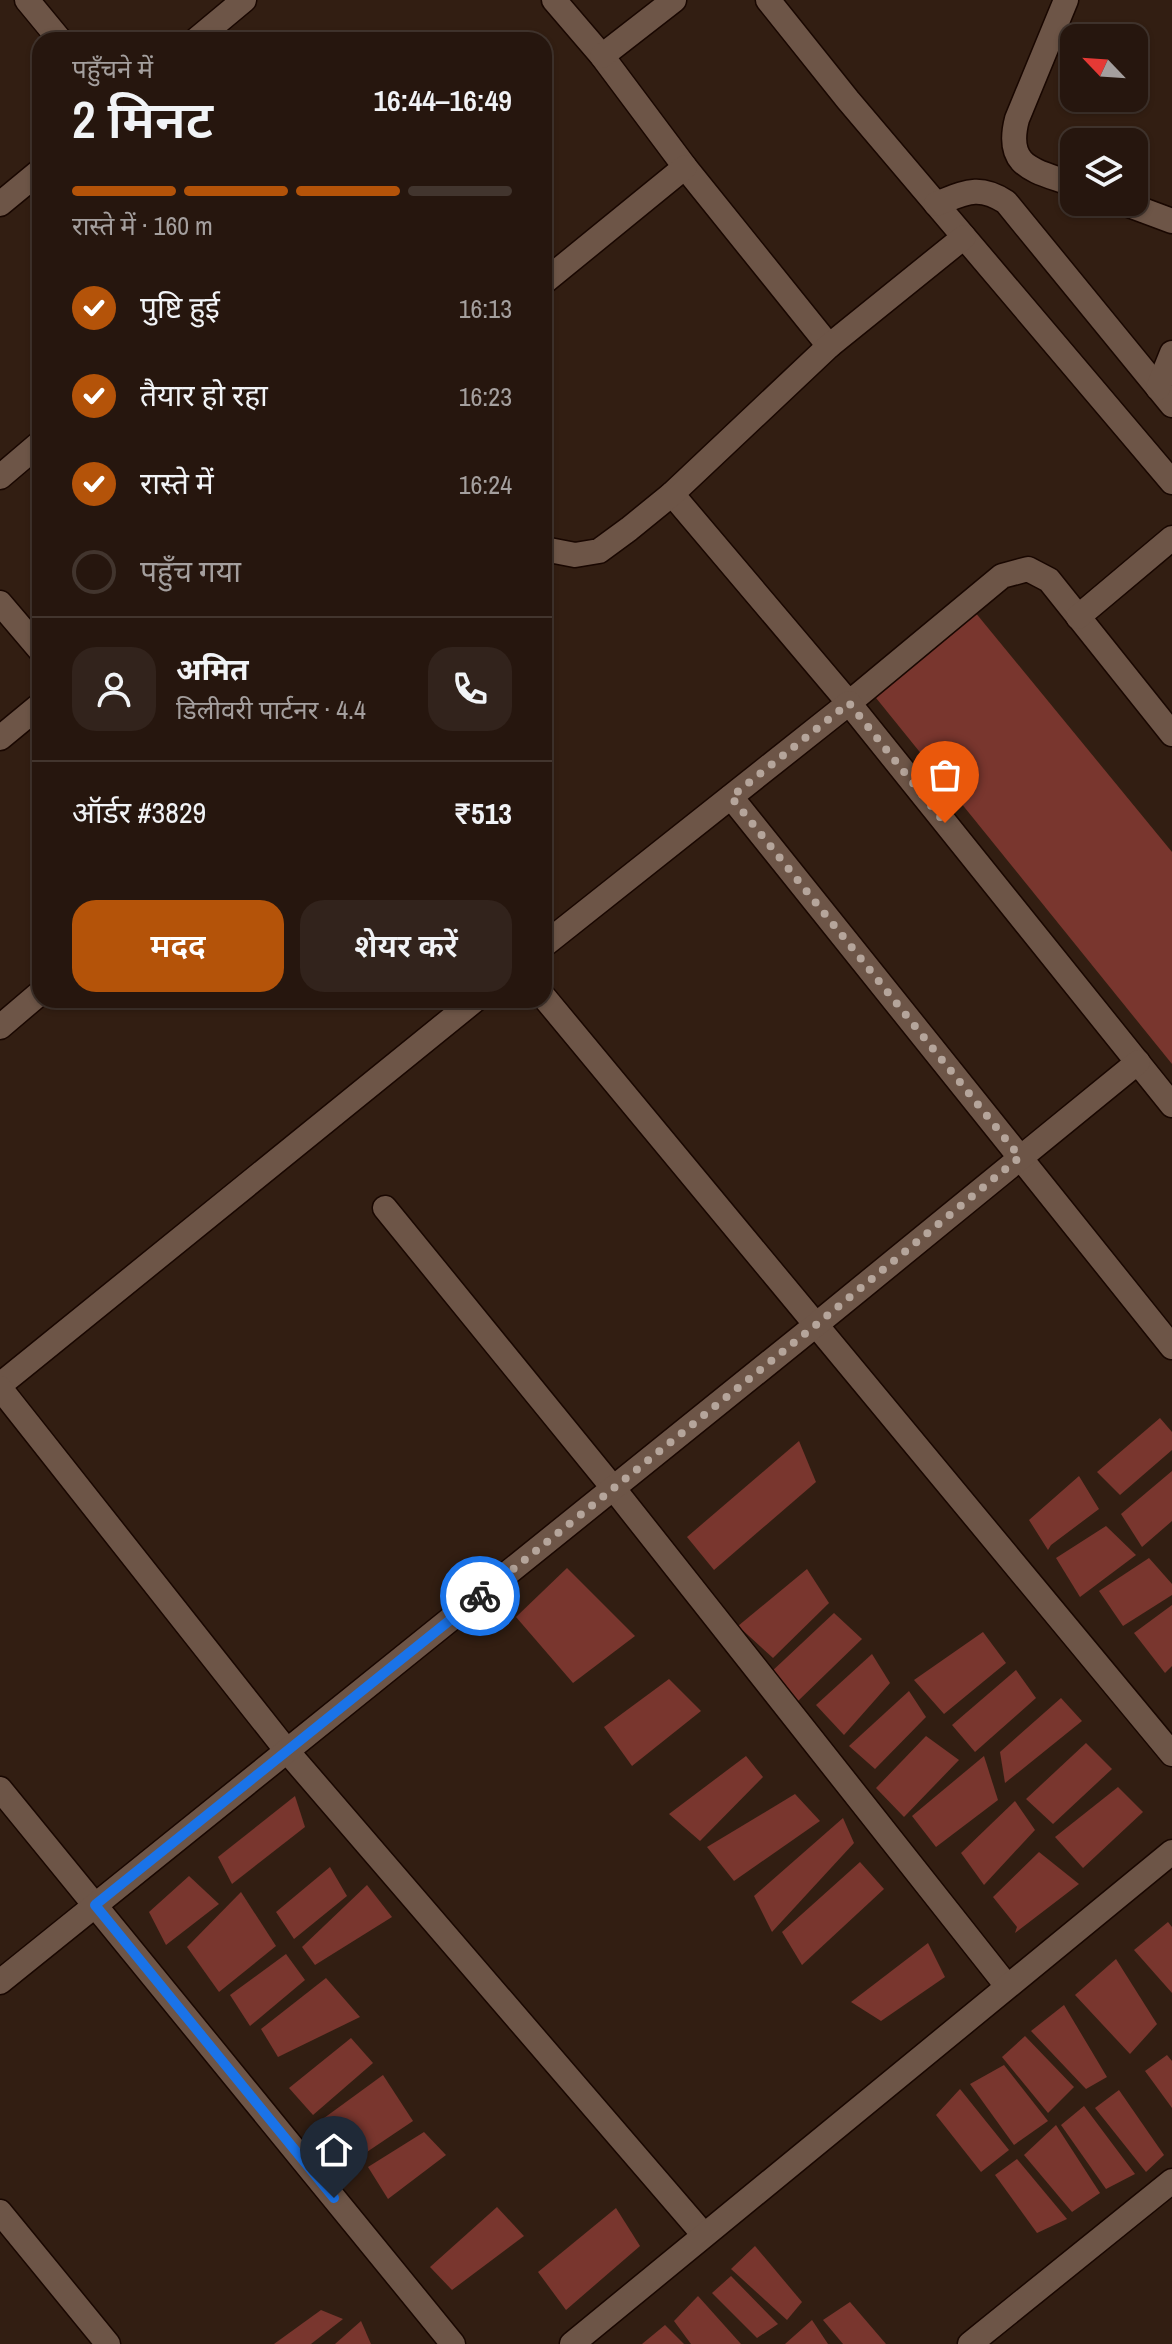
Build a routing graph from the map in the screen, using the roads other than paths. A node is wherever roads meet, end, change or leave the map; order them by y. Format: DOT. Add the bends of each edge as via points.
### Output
graph roads {
  1 [pos="27,0"];
  2 [pos="244,0"];
  3 [pos="554,0"];
  4 [pos="674,0"];
  5 [pos="768,0"];
  6 [pos="1066,0"];
  7 [pos="53,32"];
  8 [pos="206,32"];
  9 [pos="602,56"];
  10 [pos="685,167"];
  11 [pos="32,178"];
  12 [pos="1060,180"];
  13 [pos="0,204"];
  14 [pos="936,204"];
  15 [pos="1148,212"];
  16 [pos="1172,221"];
  17 [pos="964,237"];
  18 [pos="552,275"];
  19 [pos="829,346"];
  20 [pos="1172,353"];
  21 [pos="1165,396"];
  22 [pos="32,450"];
  23 [pos="0,477"];
  24 [pos="1172,482"];
  25 [pos="672,494"];
  26 [pos="1172,538"];
  27 [pos="552,551"];
  28 [pos="0,603"];
  29 [pos="1078,617"];
  30 [pos="32,641"];
  31 [pos="849,703"];
  32 [pos="32,712"];
  33 [pos="1172,734"];
  34 [pos="0,738"];
  35 [pos="731,797"];
  36 [pos="552,939"];
  37 [pos="32,1000"];
  38 [pos="552,1007"];
  39 [pos="465,1008"];
  40 [pos="0,1027"];
  41 [pos="1138,1062"];
  42 [pos="1172,1105"];
  43 [pos="1020,1157"];
  44 [pos="385,1208"];
  45 [pos="817,1324"];
  46 [pos="1172,1347"];
  47 [pos="0,1387"];
  48 [pos="614,1489"];
  49 [pos="287,1751"];
  50 [pos="1172,1754"];
  51 [pos="0,1789"];
  52 [pos="1172,1852"];
  53 [pos="95,1905"];
  54 [pos="0,1982"];
  55 [pos="1007,1986"];
  56 [pos="1172,2181"];
  57 [pos="0,2212"];
  58 [pos="704,2235"];
  59 [pos="108,2344"];
  60 [pos="453,2344"];
  61 [pos="572,2344"];
  62 [pos="970,2344"];
  1 -- 7 [label="street"];
  2 -- 8 [label="street"];
  3 -- 9 [label="street"];
  4 -- 9 [label="street"];
  5 -- 14 [label="street"];
  6 -- 12 [label="street" via="1012,139 1017,157"];
  9 -- 10 [label="street"];
  10 -- 18 [label="street"];
  10 -- 19 [label="street"];
  11 -- 13 [label="street"];
  14 -- 17 [label="street"];
  14 -- 21 [label="street" via="970,191 990,192 1006,202"];
  15 -- 16 [label="street"];
  17 -- 19 [label="street"];
  17 -- 24 [label="street"];
  19 -- 25 [label="street"];
  20 -- 21 [label="street"];
  22 -- 23 [label="street"];
  25 -- 27 [label="street" via="599,551 575,555"];
  25 -- 31 [label="street"];
  26 -- 29 [label="street"];
  28 -- 30 [label="street"];
  29 -- 31 [label="street" via="1049,580 1028,569 1002,576"];
  29 -- 33 [label="street"];
  31 -- 35 [label="street"];
  31 -- 41 [label="street"];
  32 -- 34 [label="street"];
  35 -- 36 [label="street"];
  35 -- 43 [label="street"];
  37 -- 40 [label="street"];
  38 -- 45 [label="street"];
  39 -- 47 [label="street"];
  41 -- 42 [label="street"];
  41 -- 43 [label="street"];
  43 -- 45 [label="street"];
  43 -- 46 [label="street"];
  44 -- 48 [label="street"];
  45 -- 48 [label="street"];
  45 -- 50 [label="street"];
  47 -- 49 [label="street"];
  48 -- 49 [label="street"];
  48 -- 55 [label="street"];
  49 -- 53 [label="street"];
  49 -- 58 [label="street"];
  51 -- 53 [label="street"];
  52 -- 55 [label="street"];
  53 -- 54 [label="street"];
  53 -- 60 [label="street"];
  55 -- 58 [label="street"];
  56 -- 62 [label="street"];
  57 -- 59 [label="street"];
  58 -- 61 [label="street"];
}
